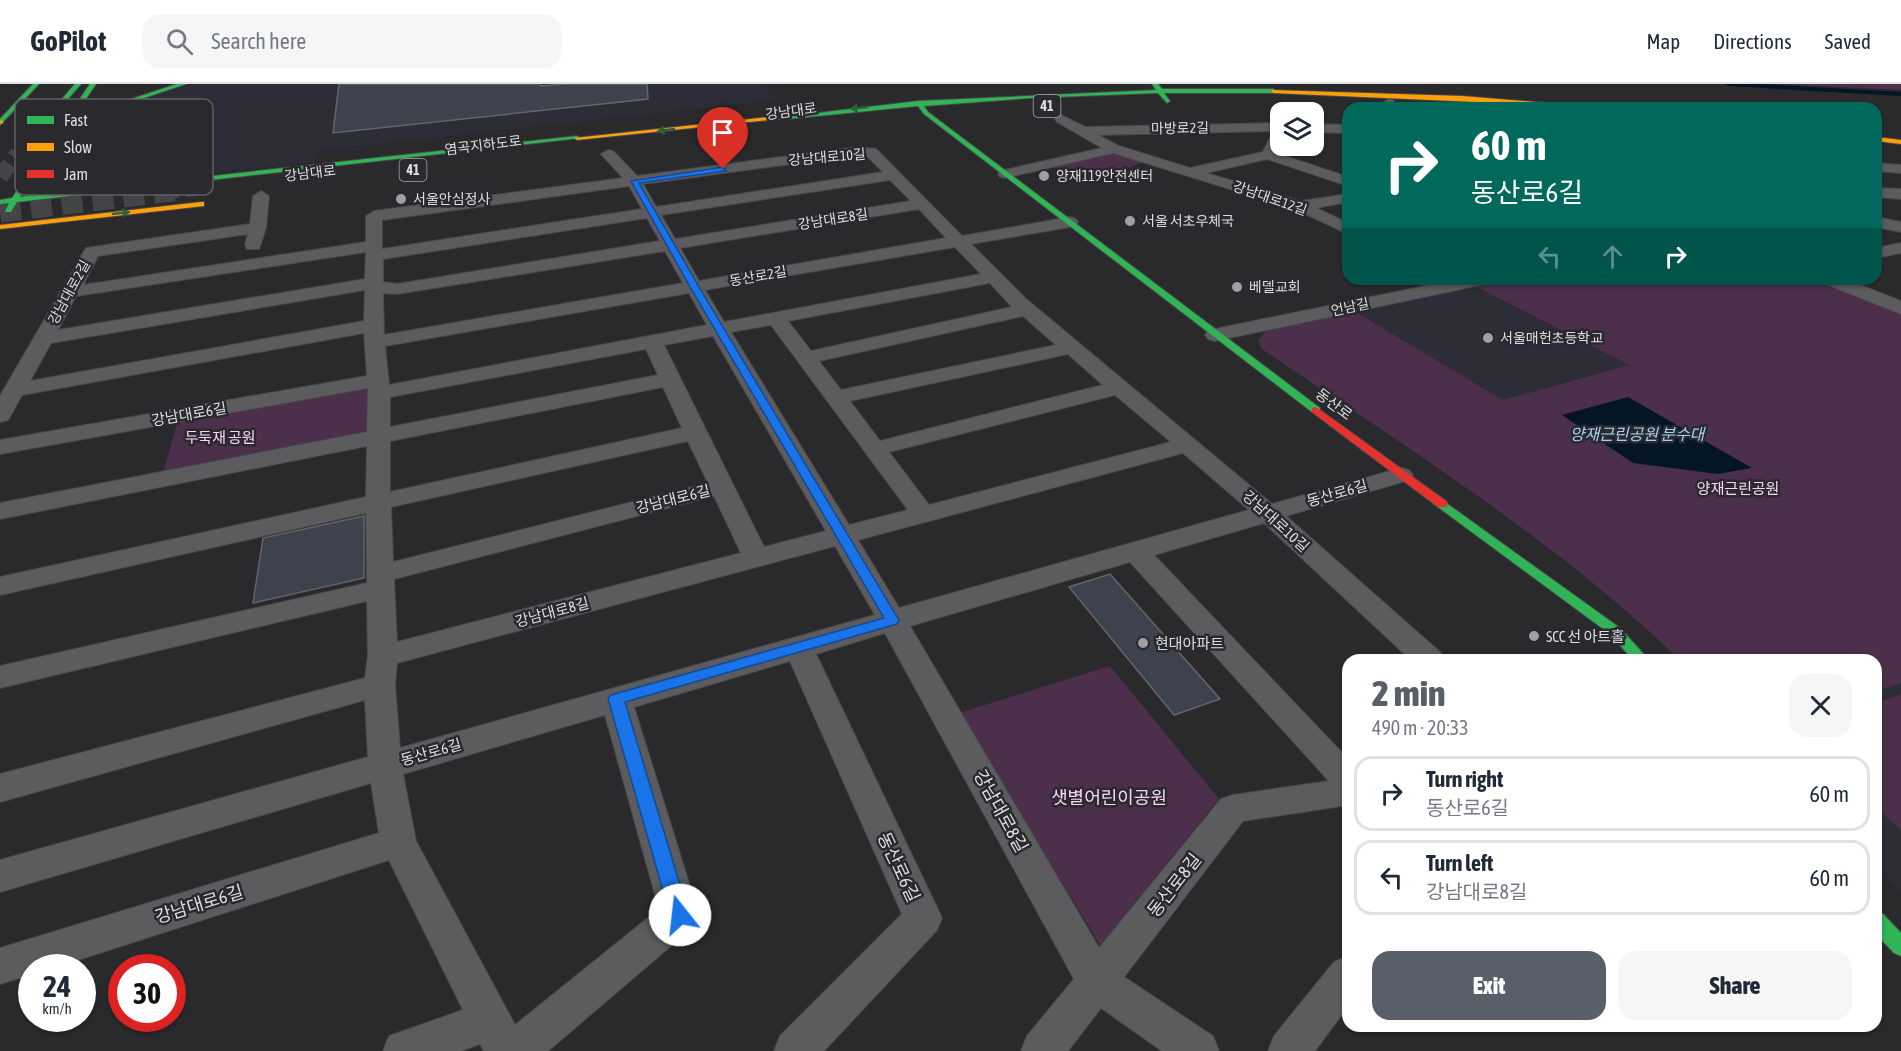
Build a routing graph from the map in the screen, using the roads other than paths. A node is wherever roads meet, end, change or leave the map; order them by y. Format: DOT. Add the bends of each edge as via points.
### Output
graph roads {
  1 [pos="36,84"];
  2 [pos="78,84"];
  3 [pos="93,84"];
  4 [pos="183,84"];
  5 [pos="1161,92"];
  6 [pos="22,99"];
  7 [pos="65,99"];
  8 [pos="82,99"];
  9 [pos="137,99"];
  10 [pos="1342,102"];
  11 [pos="1516,102"];
  12 [pos="15,106"];
  13 [pos="922,108"];
  14 [pos="1061,119"];
  15 [pos="0,122"];
  16 [pos="1270,127"];
  17 [pos="1324,128"];
  18 [pos="1342,129"];
  19 [pos="1882,129"];
  20 [pos="1079,131"];
  21 [pos="1901,131"];
  22 [pos="1882,140"];
  23 [pos="1901,142"];
  24 [pos="623,144"];
  25 [pos="658,144"];
  26 [pos="1114,149"];
  27 [pos="1270,151"];
  28 [pos="602,155"];
  29 [pos="1268,155"];
  30 [pos="1882,167"];
  31 [pos="1901,169"];
  32 [pos="1190,172"];
  33 [pos="1005,174"];
  34 [pos="892,175"];
  35 [pos="357,177"];
  36 [pos="213,179"];
  37 [pos="1342,180"];
  38 [pos="634,181"];
  39 [pos="213,189"];
  40 [pos="1882,192"];
  41 [pos="262,193"];
  42 [pos="1901,194"];
  43 [pos="19,195"];
  44 [pos="64,195"];
  45 [pos="153,195"];
  46 [pos="207,195"];
  47 [pos="1342,199"];
  48 [pos="15,200"];
  49 [pos="0,202"];
  50 [pos="923,204"];
  51 [pos="1299,206"];
  52 [pos="175,207"];
  53 [pos="652,211"];
  54 [pos="91,216"];
  55 [pos="0,221"];
  56 [pos="1070,222"];
  57 [pos="1882,223"];
  58 [pos="1342,226"];
  59 [pos="0,227"];
  60 [pos="1901,227"];
  61 [pos="258,228"];
  62 [pos="9,241"];
  63 [pos="961,241"];
  64 [pos="671,244"];
  65 [pos="1901,248"];
  66 [pos="375,250"];
  67 [pos="1882,252"];
  68 [pos="247,264"];
  69 [pos="994,277"];
  70 [pos="375,284"];
  71 [pos="1436,285"];
  72 [pos="1844,285"];
  73 [pos="694,287"];
  74 [pos="69,292"];
  75 [pos="1901,308"];
  76 [pos="1027,309"];
  77 [pos="776,318"];
  78 [pos="719,329"];
  79 [pos="375,334"];
  80 [pos="1215,335"];
  81 [pos="43,338"];
  82 [pos="652,341"];
  83 [pos="1073,347"];
  84 [pos="806,358"];
  85 [pos="671,379"];
  86 [pos="379,386"];
  87 [pos="1119,387"];
  88 [pos="14,390"];
  89 [pos="836,398"];
  90 [pos="0,415"];
  91 [pos="696,432"];
  92 [pos="377,435"];
  93 [pos="1188,445"];
  94 [pos="0,447"];
  95 [pos="874,449"];
  96 [pos="1401,475"];
  97 [pos="722,487"];
  98 [pos="378,501"];
  99 [pos="0,511"];
  100 [pos="1268,513"];
  101 [pos="924,514"];
  102 [pos="842,536"];
  103 [pos="1135,551"];
  104 [pos="756,558"];
  105 [pos="381,582"];
  106 [pos="0,586"];
  107 [pos="892,620"];
  108 [pos="798,647"];
  109 [pos="1423,654"];
  110 [pos="1636,654"];
  111 [pos="381,670"];
  112 [pos="0,677"];
  113 [pos="616,699"];
  114 [pos="385,765"];
  115 [pos="1342,774"];
  116 [pos="0,788"];
  117 [pos="1342,793"];
  118 [pos="398,842"];
  119 [pos="0,876"];
  120 [pos="1882,926"];
  121 [pos="1901,947"];
  122 [pos="0,966"];
  123 [pos="1096,982"];
  124 [pos="1342,983"];
  125 [pos="499,1035"];
  126 [pos="404,1051"];
  127 [pos="516,1051"];
  128 [pos="795,1051"];
  129 [pos="1042,1051"];
  130 [pos="1198,1051"];
  131 [pos="1289,1051"];
  1 -- 6 [label="main road"];
  2 -- 7 [label="main road"];
  3 -- 8 [label="main road"];
  4 -- 9 [label="main road"];
  5 -- 10 [label="main road, 강남대로 / 41"];
  5 -- 11 [label="main road, 강남대로 / 41" via="1378,93"];
  5 -- 13 [label="main road, 강남대로 / 41" via="1050,94"];
  12 -- 15 [label="main road"];
  13 -- 24 [label="main road, 강남대로 / 41, one-way"];
  13 -- 25 [label="main road, 강남대로 / 41"];
  13 -- 33 [label="main road, 동산로"];
  14 -- 20 [label="street, 강남대로12길"];
  16 -- 20 [label="street, 마방로2길"];
  17 -- 18 [label="street"];
  19 -- 21 [label="main road"];
  20 -- 26 [label="street, 강남대로12길"];
  22 -- 23 [label="main road"];
  24 -- 28 [label="main road, 강남대로"];
  24 -- 35 [label="main road, 염곡지하도로 / 41"];
  24 -- 36 [label="main road, 강남대로" via="540,141"];
  24 -- 39 [label="main road, 염곡지하도로 / 41" via="533,148"];
  26 -- 32 [label="street, 강남대로12길"];
  26 -- 33 [label="street"];
  27 -- 29 [label="street"];
  28 -- 38 [label="street, 강남대로8길"];
  29 -- 32 [label="street, 강남대로12길"];
  29 -- 37 [label="street"];
  30 -- 31 [label="street"];
  32 -- 51 [label="street, 강남대로12길"];
  33 -- 56 [label="main road, 동산로"];
  34 -- 38 [label="street, 강남대로10길" via="871,152 857,151"];
  34 -- 50 [label="street, 강남대로10길"];
  34 -- 53 [label="street"];
  38 -- 53 [label="street, 강남대로8길"];
  38 -- 66 [label="street" via="375,216"];
  40 -- 42 [label="street"];
  41 -- 61 [label="street"];
  43 -- 48 [label="main road"];
  44 -- 48 [label="main road"];
  45 -- 52 [label="main road" via="150,199"];
  46 -- 52 [label="main road, 염곡지하도로 / 41" via="216,197"];
  47 -- 51 [label="street"];
  48 -- 49 [label="main road"];
  48 -- 55 [label="main road"];
  50 -- 63 [label="street, 강남대로10길"];
  50 -- 64 [label="street, 강남대로8길"];
  51 -- 58 [label="street, 강남대로12길"];
  54 -- 52 [label="main road, one-way"];
  53 -- 64 [label="street, 강남대로8길"];
  53 -- 66 [label="street"];
  54 -- 59 [label="main road"];
  54 -- 62 [label="main road"];
  56 -- 63 [label="street, 동산로2길"];
  56 -- 80 [label="main road, 동산로"];
  57 -- 60 [label="street"];
  61 -- 68 [label="street"];
  61 -- 74 [label="street, 강남대로2길" via="92,252"];
  63 -- 69 [label="street, 강남대로10길"];
  63 -- 73 [label="street, 동산로2길"];
  64 -- 70 [label="street, 강남대로8길" via="397,289"];
  64 -- 73 [label="street, 강남대로8길"];
  65 -- 67 [label="street"];
  66 -- 68 [label="street"];
  66 -- 70 [label="street"];
  68 -- 74 [label="street"];
  69 -- 76 [label="street, 강남대로10길"];
  69 -- 77 [label="street"];
  70 -- 79 [label="street"];
  70 -- 81 [label="street"];
  71 -- 80 [label="street, 언남길"];
  72 -- 75 [label="street"];
  73 -- 78 [label="street, 강남대로8길"];
  73 -- 79 [label="street, 동산로2길"];
  74 -- 81 [label="street, 강남대로2길"];
  76 -- 83 [label="street, 강남대로10길"];
  76 -- 84 [label="street"];
  77 -- 78 [label="street"];
  77 -- 84 [label="street"];
  78 -- 82 [label="street"];
  78 -- 102 [label="street, 강남대로8길"];
  79 -- 86 [label="street"];
  79 -- 88 [label="street"];
  80 -- 96 [label="main road, 동산로"];
  81 -- 88 [label="street, 강남대로2길"];
  82 -- 85 [label="street"];
  82 -- 86 [label="street"];
  83 -- 87 [label="street, 강남대로10길"];
  83 -- 89 [label="street"];
  84 -- 89 [label="street"];
  85 -- 91 [label="street"];
  85 -- 92 [label="street"];
  86 -- 92 [label="street"];
  86 -- 94 [label="street, 강남대로6길"];
  87 -- 93 [label="street, 강남대로10길"];
  87 -- 95 [label="street"];
  88 -- 90 [label="street, 강남대로2길"];
  89 -- 95 [label="street"];
  91 -- 97 [label="street"];
  91 -- 98 [label="street"];
  92 -- 98 [label="street"];
  92 -- 99 [label="street"];
  93 -- 100 [label="street, 강남대로10길"];
  93 -- 101 [label="street, 강남대로8길"];
  95 -- 101 [label="street"];
  96 -- 100 [label="street, 동산로6길"];
  96 -- 110 [label="main road, 동산로" via="1615,631"];
  97 -- 104 [label="street"];
  97 -- 105 [label="street, 강남대로6길"];
  98 -- 105 [label="street"];
  98 -- 106 [label="street"];
  100 -- 103 [label="street, 동산로6길"];
  100 -- 109 [label="street, 강남대로10길"];
  101 -- 102 [label="street, 강남대로8길"];
  102 -- 104 [label="street, 강남대로8길"];
  102 -- 107 [label="street, 강남대로8길"];
  103 -- 107 [label="street, 동산로6길"];
  103 -- 115 [label="street"];
  104 -- 111 [label="street, 강남대로8길"];
  105 -- 111 [label="street"];
  105 -- 112 [label="street, 강남대로6길"];
  107 -- 108 [label="street, 동산로6길"];
  107 -- 123 [label="street, 강남대로8길"];
  108 -- 113 [label="street, 동산로6길"];
  108 -- 128 [label="street, 동산로6길" via="923,918"];
  111 -- 114 [label="street"];
  111 -- 116 [label="street"];
  113 -- 114 [label="street, 동산로6길"];
  113 -- 127 [label="street" via="680,915"];
  114 -- 118 [label="street"];
  114 -- 119 [label="street, 동산로6길"];
  117 -- 123 [label="street, 동산로8길" via="1233,809"];
  118 -- 122 [label="street, 강남대로6길"];
  118 -- 125 [label="street"];
  120 -- 121 [label="main road"];
  123 -- 129 [label="street, 동산로8길"];
  123 -- 130 [label="street, 강남대로8길"];
  124 -- 131 [label="street"];
  125 -- 126 [label="street"];
}
